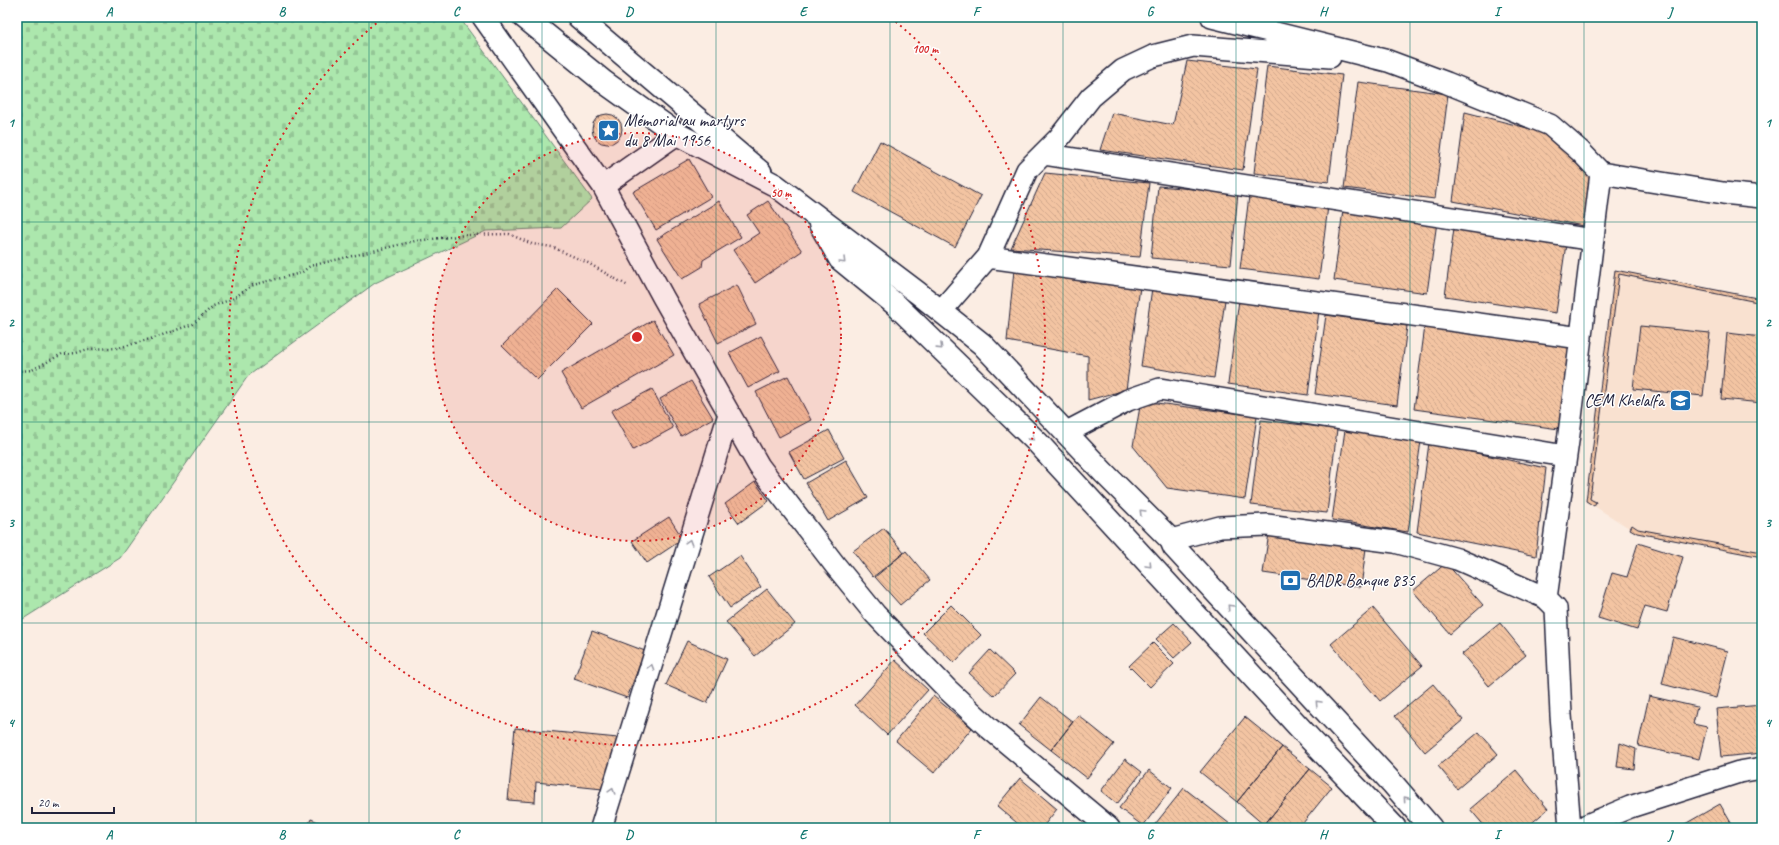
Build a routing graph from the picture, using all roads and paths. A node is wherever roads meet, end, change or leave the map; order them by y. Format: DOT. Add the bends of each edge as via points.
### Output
graph roads {
  1 [pos="483,17"];
  2 [pos="524,17"];
  3 [pos="578,17"];
  4 [pos="1212,17"];
  5 [pos="1388,61"];
  6 [pos="677,134"];
  7 [pos="1043,154"];
  8 [pos="1601,173"];
  9 [pos="775,185"];
  10 [pos="602,186"];
  11 [pos="1762,197"];
  12 [pos="815,216"];
  13 [pos="1593,240"];
  14 [pos="988,257"];
  15 [pos="663,297"];
  16 [pos="941,311"];
  17 [pos="1580,338"];
  18 [pos="17,371"];
  19 [pos="728,414"];
  20 [pos="1067,432"];
  21 [pos="1566,456"];
  22 [pos="1171,540"];
  23 [pos="1546,598"];
  24 [pos="1762,768"];
  25 [pos="601,828"];
  26 [pos="1109,828"];
  27 [pos="1394,828"];
  28 [pos="1432,828"];
  29 [pos="1570,828"];
  30 [pos="1584,828"];
  1 -- 10 [label="street"];
  2 -- 6 [label="main road" via="604,82"];
  3 -- 9 [label="street"];
  4 -- 5 [label="street"];
  5 -- 7 [label="street" via="1193,46 1153,56 1123,70 1091,96 1059,138"];
  5 -- 8 [label="street" via="1550,125"];
  6 -- 9 [label="main road"];
  6 -- 10 [label="street"];
  7 -- 13 [label="street"];
  7 -- 14 [label="street" via="1027,170"];
  8 -- 11 [label="street"];
  8 -- 13 [label="street"];
  9 -- 12 [label="main road"];
  10 -- 15 [label="street"];
  12 -- 16 [label="main road"];
  12 -- 27 [label="main road, one-way" via="840,259 895,304 1038,443"];
  13 -- 17 [label="street"];
  14 -- 16 [label="street"];
  14 -- 17 [label="street"];
  15 -- 18 [label="path" via="648,298 588,263 552,247 532,244 510,234 466,234 415,241 310,266 301,272 253,285 232,299 213,306 193,324 154,338 118,348 88,349 62,354 32,370"];
  15 -- 19 [label="street"];
  16 -- 20 [label="main road" via="982,344"];
  17 -- 21 [label="street"];
  25 -- 19 [label="street, one-way"];
  19 -- 26 [label="street" via="759,466 876,614 948,690 989,728"];
  20 -- 21 [label="street" via="1128,400 1160,389"];
  22 -- 20 [label="main road, one-way"];
  21 -- 23 [label="street"];
  22 -- 23 [label="street" via="1220,528 1267,525 1395,542 1457,558"];
  28 -- 22 [label="main road, one-way" via="1174,547"];
  23 -- 29 [label="street" via="1556,608"];
  24 -- 30 [label="street" via="1740,772 1630,807"];
}
